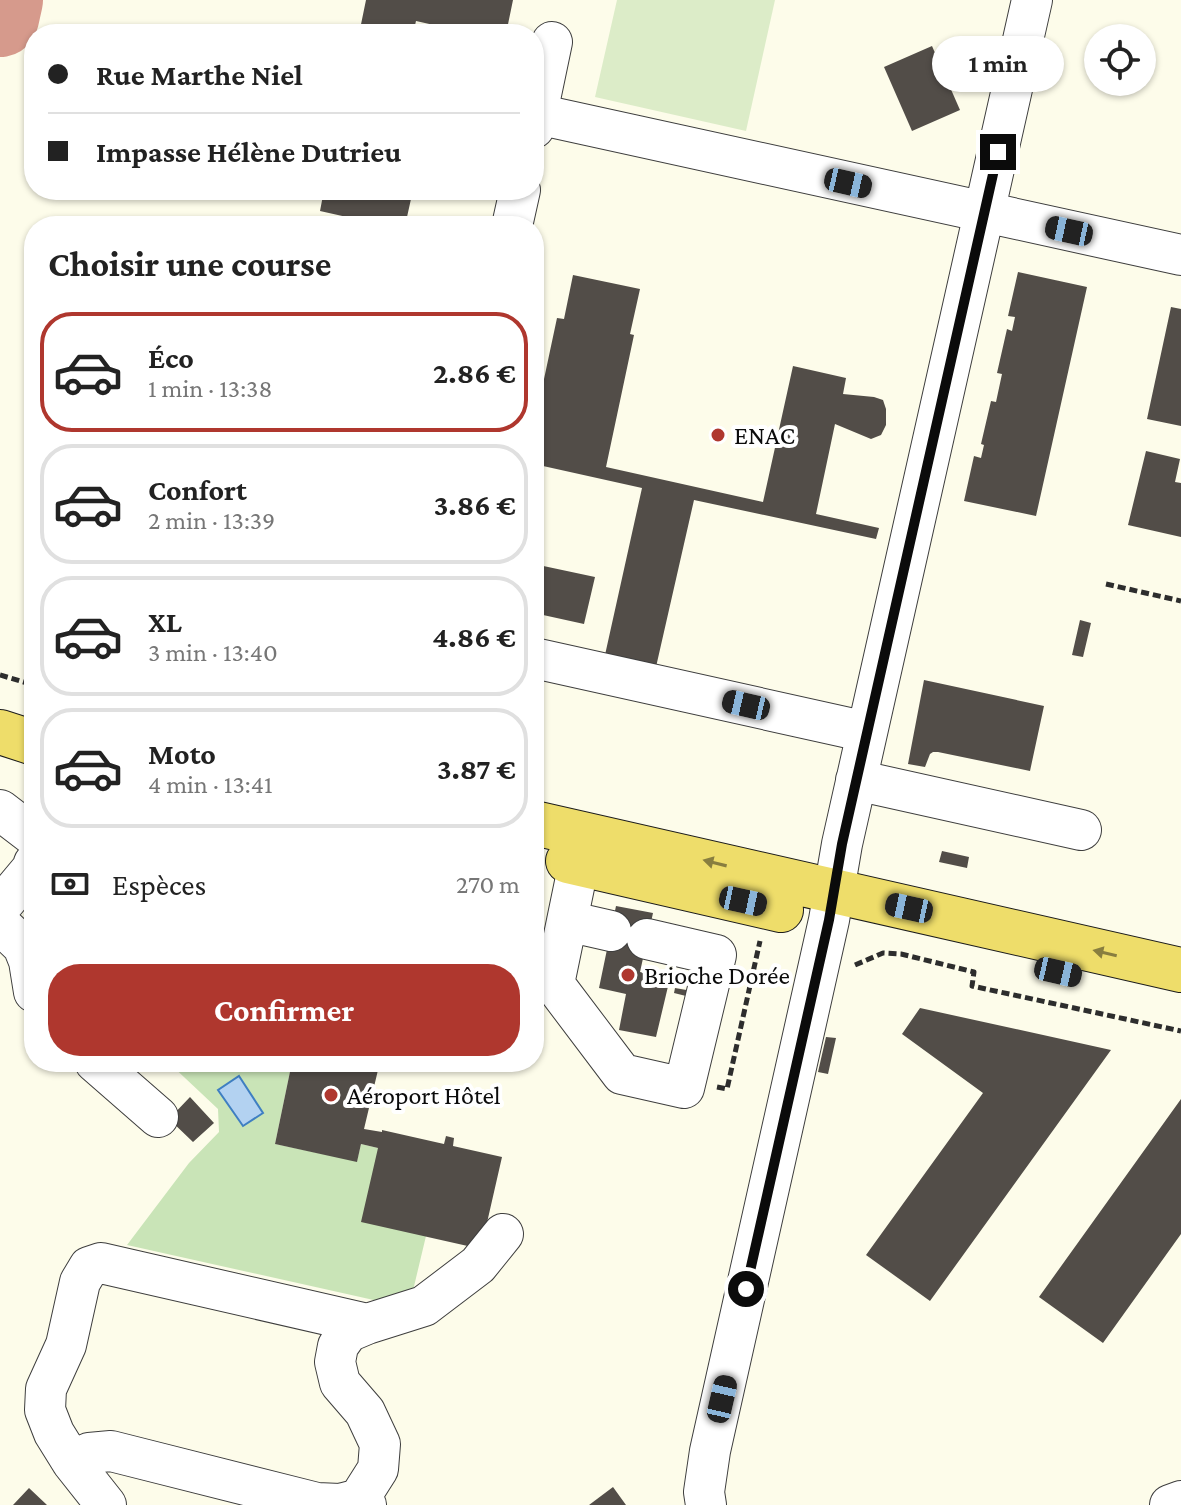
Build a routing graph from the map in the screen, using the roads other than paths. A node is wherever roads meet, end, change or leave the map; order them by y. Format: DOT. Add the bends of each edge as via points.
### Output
graph roads {
  1 [pos="1032,0"];
  2 [pos="552,42"];
  3 [pos="544,82"];
  4 [pos="544,123"];
  5 [pos="984,213"];
  6 [pos="1181,255"];
  7 [pos="544,660"];
  8 [pos="0,702"];
  9 [pos="24,709"];
  10 [pos="0,732"];
  11 [pos="867,732"];
  12 [pos="24,740"];
  13 [pos="856,780"];
  14 [pos="0,810"];
  15 [pos="544,825"];
  16 [pos="24,828"];
  17 [pos="1081,830"];
  18 [pos="544,855"];
  19 [pos="579,863"];
  20 [pos="24,878"];
  21 [pos="684,888"];
  22 [pos="831,906"];
  23 [pos="0,907"];
  24 [pos="567,921"];
  25 [pos="0,924"];
  26 [pos="644,938"];
  27 [pos="24,948"];
  28 [pos="1181,970"];
  29 [pos="1181,1000"];
  30 [pos="106,1072"];
  31 [pos="158,1117"];
  32 [pos="503,1234"];
  33 [pos="367,1324"];
  34 [pos="72,1462"];
  35 [pos="1181,1501"];
  36 [pos="363,1502"];
  37 [pos="106,1505"];
  38 [pos="706,1505"];
  39 [pos="1170,1505"];
  1 -- 5 [label="street"];
  2 -- 3 [label="street"];
  4 -- 5 [label="street"];
  5 -- 6 [label="street"];
  5 -- 11 [label="street"];
  7 -- 11 [label="street"];
  8 -- 9 [label="main road"];
  10 -- 12 [label="main road"];
  11 -- 13 [label="street"];
  13 -- 17 [label="street"];
  13 -- 22 [label="street"];
  14 -- 16 [label="street"];
  22 -- 15 [label="main road, one-way" via="689,857"];
  18 -- 19 [label="main road"];
  19 -- 21 [label="main road"];
  19 -- 24 [label="street"];
  20 -- 23 [label="street"];
  21 -- 22 [label="main road"];
  21 -- 26 [label="street"];
  28 -- 22 [label="main road, one-way"];
  22 -- 29 [label="main road"];
  22 -- 38 [label="street" via="710,1451"];
  24 -- 26 [label="street"];
  24 -- 26 [label="street" via="554,984 622,1074 684,1088 716,955"];
  25 -- 27 [label="street"];
  30 -- 31 [label="street"];
  32 -- 33 [label="street" via="478,1265 424,1306"];
  33 -- 34 [label="street" via="101,1263 89,1267 80,1282 66,1345 46,1389 45,1410"];
  33 -- 36 [label="street" via="348,1332 335,1362 340,1383 365,1412 380,1444 378,1469"];
  34 -- 36 [label="street" via="89,1453 111,1451 317,1503"];
  34 -- 37 [label="street"];
  35 -- 39 [label="street"];
}
